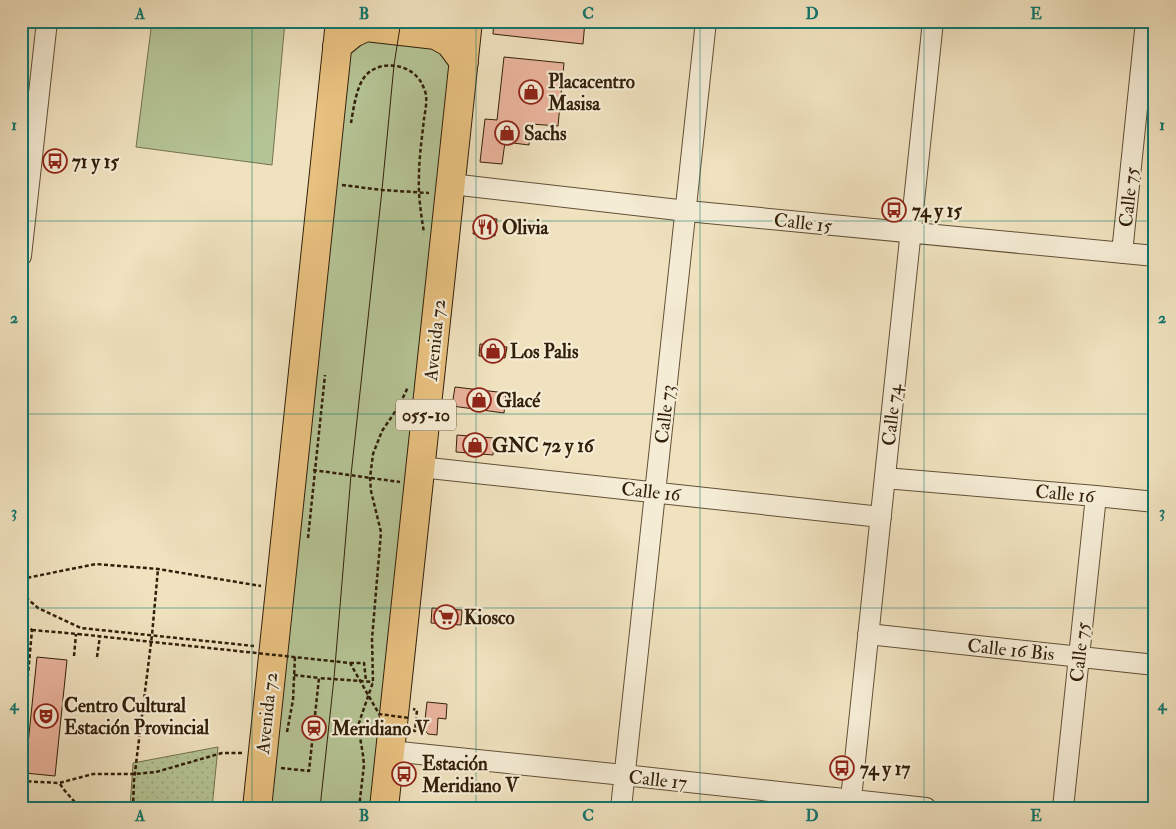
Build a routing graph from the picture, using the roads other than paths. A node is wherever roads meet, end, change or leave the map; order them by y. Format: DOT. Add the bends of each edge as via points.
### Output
graph roads {
  1 [pos="46,21"];
  2 [pos="468,21"];
  3 [pos="706,21"];
  4 [pos="933,21"];
  5 [pos="1146,21"];
  6 [pos="338,34"];
  7 [pos="464,62"];
  8 [pos="28,132"];
  9 [pos="450,189"];
  10 [pos="686,211"];
  11 [pos="911,233"];
  12 [pos="1122,252"];
  13 [pos="21,256"];
  14 [pos="1155,256"];
  15 [pos="419,476"];
  16 [pos="885,478"];
  17 [pos="655,492"];
  18 [pos="1096,496"];
  19 [pos="1155,502"];
  20 [pos="880,516"];
  21 [pos="868,634"];
  22 [pos="1079,656"];
  23 [pos="1155,665"];
  24 [pos="390,751"];
  25 [pos="624,775"];
  26 [pos="850,804"];
  27 [pos="257,808"];
  28 [pos="384,808"];
  29 [pos="621,808"];
  30 [pos="926,808"];
  31 [pos="1063,808"];
  1 -- 8 [label="street"];
  2 -- 7 [label="highway, Avenida 72 / 055-10"];
  3 -- 10 [label="street, Calle 73"];
  4 -- 11 [label="street, Calle 74"];
  5 -- 12 [label="street, Calle 75"];
  6 -- 7 [label="highway" via="353,33 366,27 436,35 450,44"];
  6 -- 27 [label="highway, Avenida 72" via="322,184 304,470 279,588"];
  7 -- 9 [label="highway, Avenida 72 / 055-10"];
  8 -- 13 [label="street"];
  9 -- 10 [label="street, Calle 15"];
  9 -- 15 [label="highway, Avenida 72 / 055-10"];
  10 -- 11 [label="street, Calle 15"];
  10 -- 17 [label="street, Calle 73"];
  11 -- 12 [label="street, Calle 15"];
  11 -- 16 [label="street, Calle 74"];
  12 -- 14 [label="street, Calle 15"];
  15 -- 17 [label="street, Calle 16"];
  15 -- 24 [label="highway, Avenida 72 / 055-10"];
  16 -- 18 [label="street, Calle 16"];
  16 -- 20 [label="street, Calle 74"];
  17 -- 20 [label="street, Calle 16"];
  17 -- 25 [label="street, Calle 73"];
  18 -- 19 [label="street, Calle 16"];
  18 -- 22 [label="street, Calle 75"];
  20 -- 21 [label="street, Calle 74"];
  21 -- 22 [label="street, Calle 16 Bis"];
  21 -- 26 [label="street, Calle 74"];
  22 -- 23 [label="street, Calle 16 Bis"];
  22 -- 31 [label="street, Calle 75"];
  24 -- 25 [label="street, Calle 17"];
  24 -- 28 [label="highway, Avenida 72 / 055-10"];
  25 -- 26 [label="street, Calle 17"];
  25 -- 29 [label="street, Calle 73"];
  26 -- 30 [label="street, Calle 17"];
}
